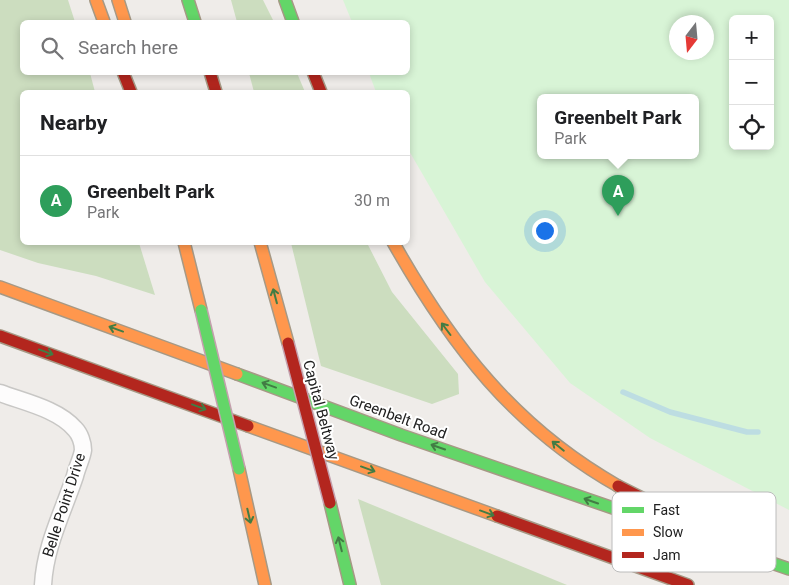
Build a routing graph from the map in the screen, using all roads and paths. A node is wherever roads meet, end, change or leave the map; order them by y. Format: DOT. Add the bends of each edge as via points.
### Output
graph roads {
  1 [pos="96,0"];
  2 [pos="118,0"];
  3 [pos="188,0"];
  4 [pos="195,0"];
  5 [pos="285,0"];
  6 [pos="103,20"];
  7 [pos="124,20"];
  8 [pos="194,20"];
  9 [pos="200,20"];
  10 [pos="292,20"];
  11 [pos="124,75"];
  12 [pos="211,75"];
  13 [pos="313,75"];
  14 [pos="130,90"];
  15 [pos="215,90"];
  16 [pos="320,90"];
  17 [pos="185,245"];
  18 [pos="261,245"];
  19 [pos="395,245"];
  20 [pos="0,286"];
  21 [pos="0,336"];
  22 [pos="0,393"];
  23 [pos="632,492"];
  24 [pos="612,508"];
  25 [pos="612,557"];
  26 [pos="776,564"];
  27 [pos="789,569"];
  28 [pos="652,572"];
  29 [pos="42,585"];
  30 [pos="265,585"];
  31 [pos="350,585"];
  32 [pos="688,585"];
  1 -- 6 [label="main road"];
  2 -- 7 [label="main road"];
  3 -- 8 [label="main road"];
  4 -- 9 [label="main road"];
  5 -- 10 [label="main road"];
  11 -- 14 [label="main road"];
  12 -- 15 [label="main road"];
  13 -- 16 [label="main road"];
  17 -- 30 [label="main road, one-way, bridge"];
  31 -- 18 [label="main road, Capital Beltway, one-way, bridge"];
  23 -- 19 [label="main road, one-way" via="568,454 526,420 445,328"];
  24 -- 20 [label="main road, Greenbelt Road, one-way" via="401,435"];
  21 -- 25 [label="main road, one-way"];
  22 -- 29 [label="street, Belle Point Drive" via="48,410 75,428 81,438 83,449 52,538"];
  26 -- 27 [label="main road, Greenbelt Road"];
  28 -- 32 [label="main road, one-way"];
}
